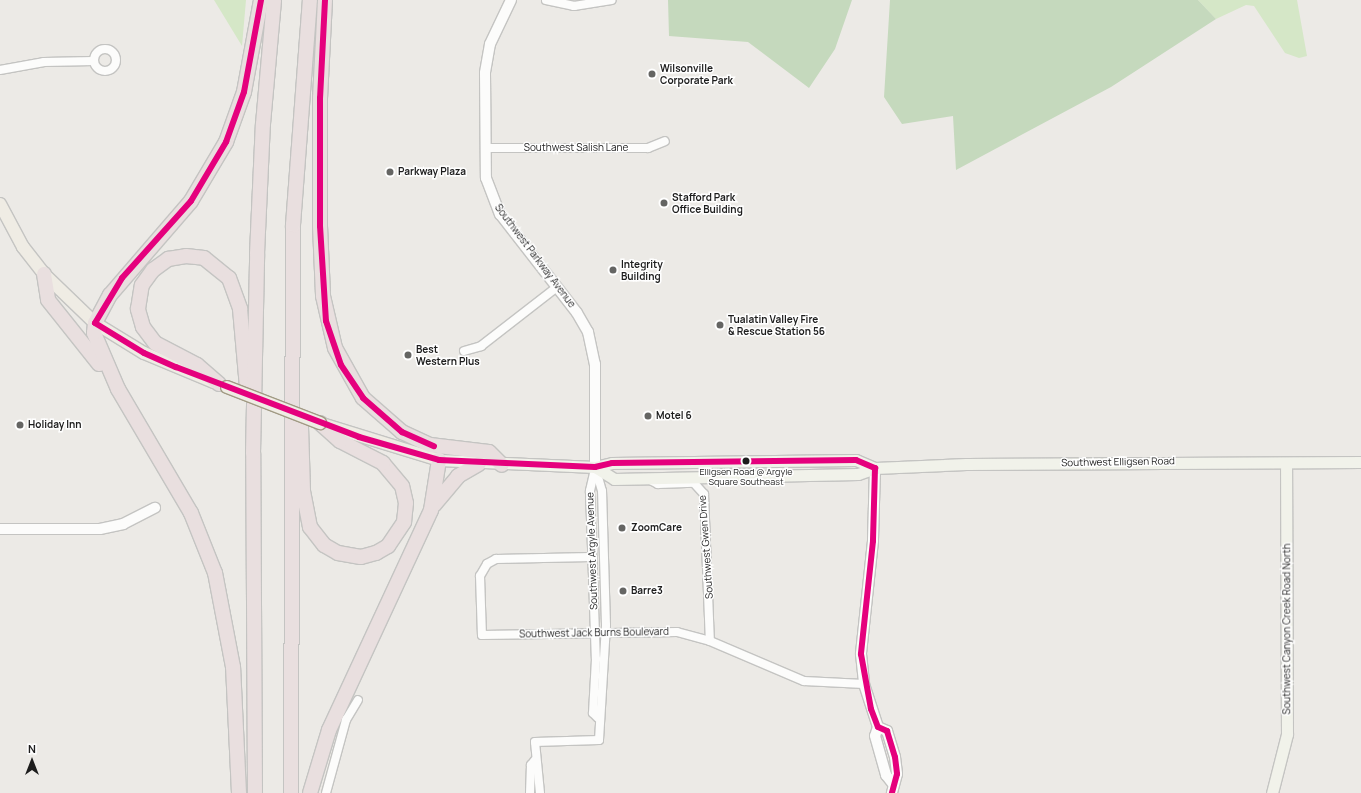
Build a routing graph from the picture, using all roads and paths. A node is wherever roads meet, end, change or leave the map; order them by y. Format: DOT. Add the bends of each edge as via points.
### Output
graph roads {
  1 [pos="261,0"];
  2 [pos="274,0"];
  3 [pos="310,0"];
  4 [pos="325,0"];
  5 [pos="511,0"];
  6 [pos="546,0"];
  7 [pos="612,0"];
  8 [pos="94,61"];
  9 [pos="0,70"];
  10 [pos="666,141"];
  11 [pos="485,148"];
  12 [pos="0,204"];
  13 [pos="44,274"];
  14 [pos="557,287"];
  15 [pos="95,323"];
  16 [pos="293,324"];
  17 [pos="464,351"];
  18 [pos="223,386"];
  19 [pos="118,389"];
  20 [pos="320,423"];
  21 [pos="253,452"];
  22 [pos="439,460"];
  23 [pos="1361,462"];
  24 [pos="1286,463"];
  25 [pos="479,464"];
  26 [pos="502,465"];
  27 [pos="595,467"];
  28 [pos="875,468"];
  29 [pos="645,478"];
  30 [pos="155,508"];
  31 [pos="431,510"];
  32 [pos="0,529"];
  33 [pos="591,556"];
  34 [pos="606,632"];
  35 [pos="595,633"];
  36 [pos="710,641"];
  37 [pos="864,684"];
  38 [pos="358,700"];
  39 [pos="598,718"];
  40 [pos="535,760"];
  41 [pos="893,789"];
  42 [pos="239,793"];
  43 [pos="254,793"];
  44 [pos="291,793"];
  45 [pos="310,793"];
  46 [pos="326,793"];
  47 [pos="530,793"];
  48 [pos="540,793"];
  49 [pos="1272,793"];
  1 -- 15 [label="highway" via="244,92 222,149 191,201 122,278"];
  2 -- 21 [label="highway" via="262,131"];
  3 -- 16 [label="highway" via="295,183"];
  4 -- 26 [label="highway" via="320,98 320,226 323,296 334,348 363,398 402,432 430,445 490,452"];
  5 -- 11 [label="street, Southwest Parkway Avenue" via="488,53 484,83"];
  6 -- 7 [label="street" via="574,6"];
  8 -- 9 [label="street" via="44,62"];
  10 -- 11 [label="street, Southwest Salish Lane" via="648,148"];
  11 -- 14 [label="street, Southwest Parkway Avenue" via="486,178 493,201"];
  12 -- 13 [label="main road, Southwest Elligsen Road" via="23,247"];
  13 -- 15 [label="main road, Southwest Elligsen Road"];
  13 -- 19 [label="highway" via="48,300"];
  14 -- 17 [label="street" via="481,346"];
  14 -- 27 [label="street, Southwest Parkway Avenue" via="577,313 591,342 595,364"];
  15 -- 18 [label="main road, Southwest Elligsen Road" via="144,353"];
  15 -- 19 [label="highway" via="96,343"];
  16 -- 20 [label="highway" via="303,491 310,527 324,545 338,553 361,556 376,553 388,546 404,522 406,503 402,486 383,463 340,441"];
  16 -- 44 [label="highway"];
  18 -- 20 [label="main road, Southwest Elligsen Road, bridge"];
  18 -- 21 [label="highway" via="198,365 155,343 143,327 138,309 142,285 153,270 168,259 186,256 212,262 225,272 234,289 240,309"];
  19 -- 42 [label="highway" via="185,502 215,573 233,667"];
  20 -- 22 [label="main road, Southwest Elligsen Road"];
  21 -- 43 [label="highway"];
  22 -- 25 [label="main road, Southwest Elligsen Road"];
  22 -- 31 [label="highway"];
  23 -- 24 [label="main road, Southwest Elligsen Road"];
  24 -- 28 [label="main road, Southwest Elligsen Road"];
  24 -- 49 [label="main road, Southwest Canyon Creek Road North" via="1287,734"];
  25 -- 26 [label="main road, Southwest Elligsen Road"];
  25 -- 31 [label="highway" via="458,476"];
  26 -- 27 [label="main road, Southwest Elligsen Road"];
  27 -- 28 [label="main road, Southwest Elligsen Road" via="612,464 856,460"];
  27 -- 29 [label="main road, Southwest Elligsen Road" via="614,479"];
  27 -- 33 [label="street, Southwest Argyle Avenue" via="590,491"];
  27 -- 34 [label="street, Southwest Argyle Avenue" via="602,491"];
  28 -- 29 [label="main road, Southwest Elligsen Road" via="858,474"];
  28 -- 37 [label="street" via="871,562 862,634"];
  29 -- 36 [label="street, Southwest Gwen Drive" via="658,484 699,485 704,494"];
  30 -- 32 [label="street" via="123,524 100,529"];
  31 -- 45 [label="highway" via="330,730"];
  33 -- 35 [label="street, Southwest Argyle Avenue"];
  33 -- 35 [label="street, Southwest Jack Burns Boulevard" via="496,559 487,564 480,576 482,635"];
  34 -- 35 [label="street, Southwest Jack Burns Boulevard"];
  34 -- 36 [label="street, Southwest Jack Burns Boulevard" via="677,632"];
  34 -- 39 [label="street, Southwest Argyle Avenue" via="601,714"];
  35 -- 39 [label="street, Southwest Argyle Avenue" via="592,687 593,713"];
  36 -- 37 [label="street, Southwest Jack Burns Boulevard" via="804,681"];
  37 -- 41 [label="street" via="878,727 887,731 895,757 897,774"];
  38 -- 46 [label="street" via="346,720"];
  39 -- 40 [label="street" via="599,740 535,742"];
  40 -- 47 [label="street" via="531,765"];
  40 -- 48 [label="street"];
}
